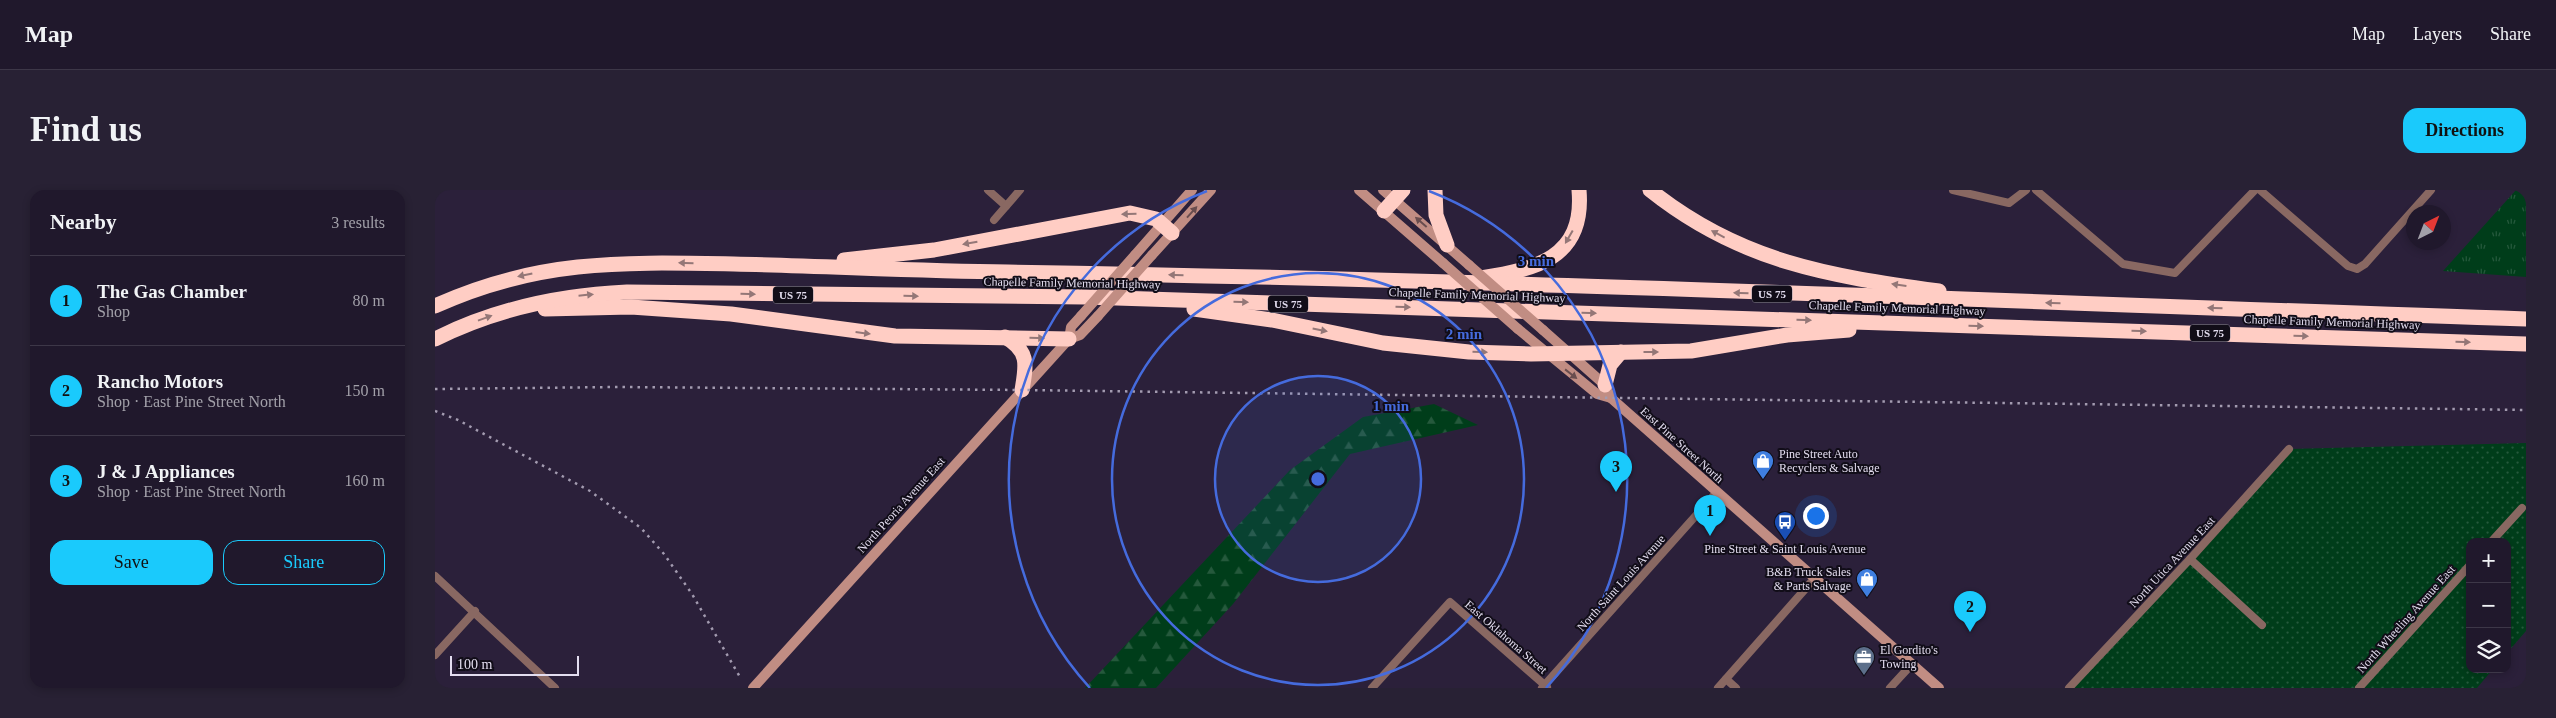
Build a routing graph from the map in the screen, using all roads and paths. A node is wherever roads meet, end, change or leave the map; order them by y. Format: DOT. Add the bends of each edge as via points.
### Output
graph roads {
  1 [pos="988,190"];
  2 [pos="1020,190"];
  3 [pos="1192,190"];
  4 [pos="1211,190"];
  5 [pos="1359,190"];
  6 [pos="1435,190"];
  7 [pos="1579,190"];
  8 [pos="1650,190"];
  9 [pos="1953,190"];
  10 [pos="2026,190"];
  11 [pos="2036,190"];
  12 [pos="2255,190"];
  13 [pos="2259,190"];
  14 [pos="2431,190"];
  15 [pos="1394,193"];
  16 [pos="1006,206"];
  17 [pos="1384,212"];
  18 [pos="993,220"];
  19 [pos="1167,229"];
  20 [pos="1447,245"];
  21 [pos="788,265"];
  22 [pos="1446,283"];
  23 [pos="1122,299"];
  24 [pos="2017,302"];
  25 [pos="435,306"];
  26 [pos="504,311"];
  27 [pos="2526,319"];
  28 [pos="1927,324"];
  29 [pos="1005,338"];
  30 [pos="435,339"];
  31 [pos="1069,339"];
  32 [pos="2526,344"];
  33 [pos="1568,352"];
  34 [pos="1621,352"];
  35 [pos="1546,354"];
  36 [pos="1022,390"];
  37 [pos="1608,392"];
  38 [pos="2289,449"];
  39 [pos="1716,493"];
  40 [pos="2522,508"];
  41 [pos="2495,538"];
  42 [pos="2190,559"];
  43 [pos="2466,569"];
  44 [pos="435,576"];
  45 [pos="1814,579"];
  46 [pos="475,611"];
  47 [pos="2262,625"];
  48 [pos="435,655"];
  49 [pos="1912,664"];
  50 [pos="1726,679"];
  51 [pos="1545,687"];
  52 [pos="555,688"];
  53 [pos="753,688"];
  54 [pos="1372,688"];
  55 [pos="1718,688"];
  56 [pos="1736,688"];
  57 [pos="1890,688"];
  58 [pos="1939,688"];
  59 [pos="2069,688"];
  60 [pos="2359,688"];
  1 -- 16 [label="street"];
  2 -- 16 [label="street"];
  3 -- 19 [label="main road, North Peoria Avenue East"];
  19 -- 4 [label="main road, North Peoria Avenue East, one-way"];
  5 -- 17 [label="main road, East Pine Street North"];
  6 -- 20 [label="highway" via="1436,215"];
  7 -- 22 [label="highway, one-way" via="1576,223 1568,240 1545,262 1523,271"];
  24 -- 8 [label="highway, one-way" via="1846,278 1787,264 1705,227"];
  9 -- 10 [label="street" via="2009,203"];
  11 -- 12 [label="street" via="2123,264 2175,273"];
  13 -- 14 [label="street" via="2348,266 2357,269"];
  15 -- 17 [label="highway"];
  20 -- 15 [label="main road, East Pine Street North, one-way"];
  16 -- 18 [label="street"];
  17 -- 35 [label="main road, East Pine Street North, bridge"];
  19 -- 21 [label="highway, one-way" via="1143,214 1130,213 908,254"];
  19 -- 31 [label="main road, North Peoria Avenue East, bridge" via="1152,255 1098,316 1080,335"];
  19 -- 31 [label="main road, North Peoria Avenue East, bridge" via="1135,256 1071,327"];
  20 -- 33 [label="main road, East Pine Street North, bridge"];
  22 -- 21 [label="highway, Chapelle Family Memorial Highway / US 75, one-way" via="890,271"];
  21 -- 25 [label="highway, Chapelle Family Memorial Highway / US 75, one-way" via="585,264 489,284"];
  24 -- 22 [label="highway, Chapelle Family Memorial Highway / US 75, one-way"];
  26 -- 23 [label="highway, Chapelle Family Memorial Highway / US 75, one-way" via="565,297 627,292"];
  23 -- 28 [label="highway, Chapelle Family Memorial Highway / US 75, one-way"];
  23 -- 35 [label="highway, one-way" via="1272,320 1421,348"];
  27 -- 24 [label="highway, Chapelle Family Memorial Highway / US 75, one-way"];
  26 -- 29 [label="highway, one-way" via="631,307 731,314 895,336"];
  30 -- 26 [label="highway, Chapelle Family Memorial Highway / US 75, one-way"];
  28 -- 32 [label="highway, Chapelle Family Memorial Highway / US 75, one-way"];
  34 -- 28 [label="highway, one-way" via="1691,351 1787,335"];
  29 -- 31 [label="highway, one-way"];
  29 -- 36 [label="highway" via="1015,343 1023,356 1026,366"];
  31 -- 36 [label="main road, North Peoria Avenue East"];
  33 -- 34 [label="highway"];
  33 -- 35 [label="highway"];
  33 -- 37 [label="main road, East Pine Street North"];
  34 -- 37 [label="highway" via="1610,365"];
  35 -- 37 [label="main road, East Pine Street North, one-way" via="1597,394"];
  36 -- 53 [label="main road, North Peoria Avenue East"];
  37 -- 39 [label="main road, East Pine Street North"];
  38 -- 42 [label="street, North Utica Avenue East"];
  39 -- 45 [label="main road, East Pine Street North"];
  39 -- 51 [label="street, North Saint Louis Avenue"];
  40 -- 41 [label="street"];
  42 -- 47 [label="street"];
  42 -- 59 [label="street, North Utica Avenue East"];
  43 -- 60 [label="street, North Wheeling Avenue East"];
  44 -- 46 [label="street"];
  45 -- 49 [label="main road, East Pine Street North"];
  45 -- 50 [label="street"];
  46 -- 48 [label="street"];
  46 -- 52 [label="street"];
  49 -- 57 [label="street"];
  49 -- 58 [label="main road, East Pine Street North"];
  50 -- 55 [label="street"];
  50 -- 56 [label="street"];
  51 -- 54 [label="street, East Oklahoma Street" via="1450,602"];
}
